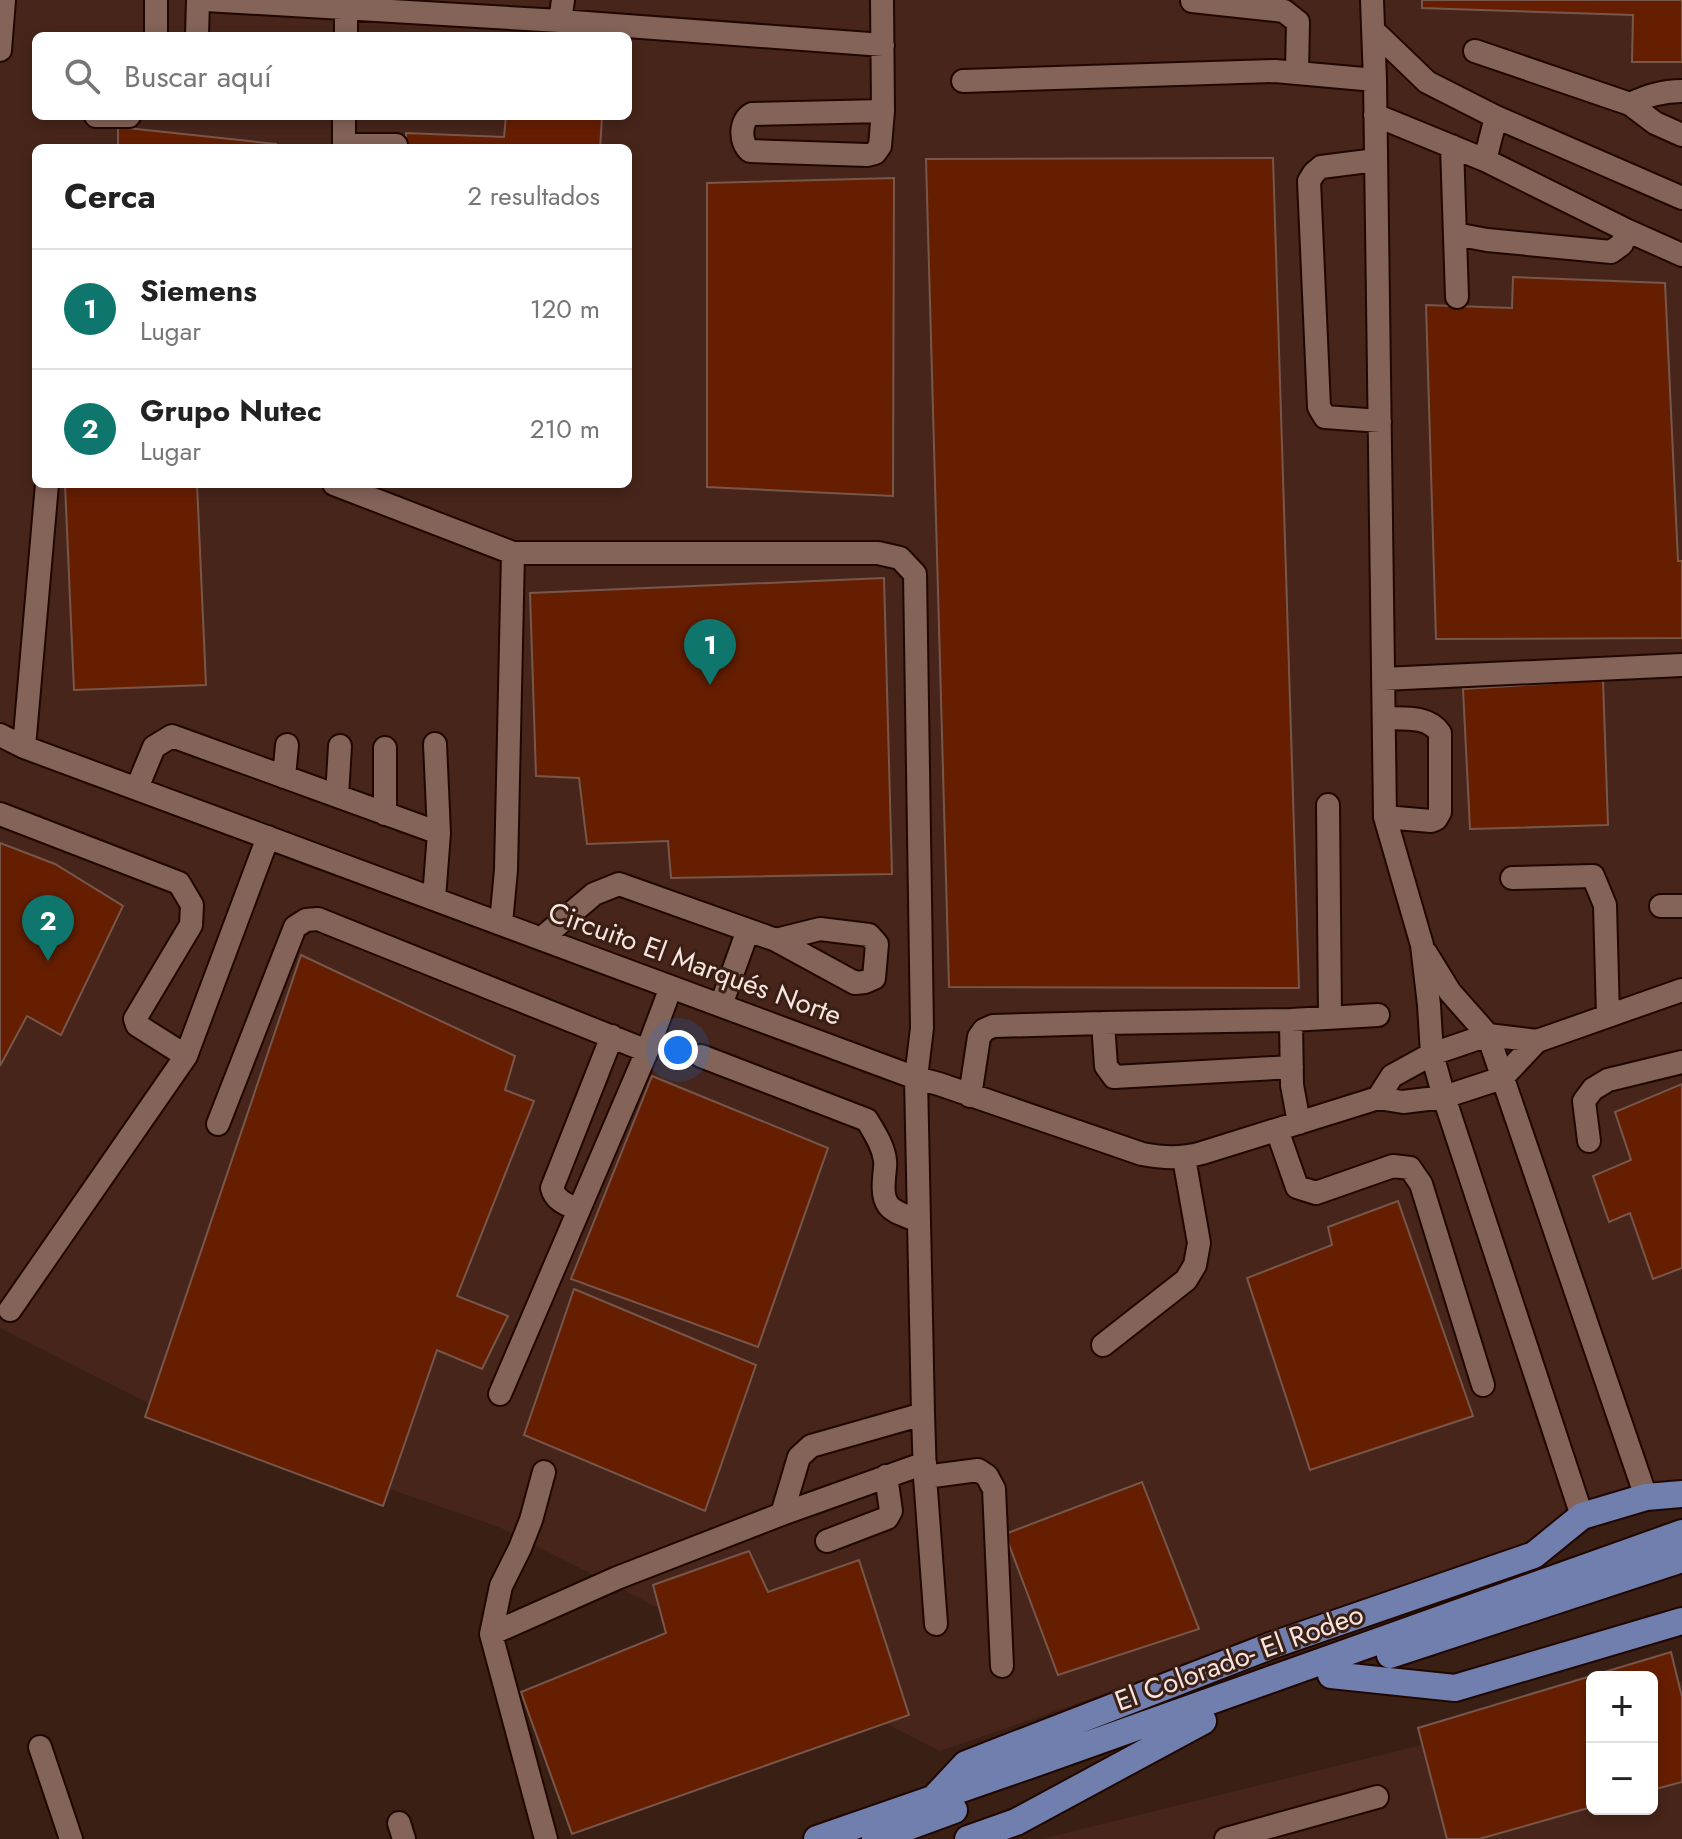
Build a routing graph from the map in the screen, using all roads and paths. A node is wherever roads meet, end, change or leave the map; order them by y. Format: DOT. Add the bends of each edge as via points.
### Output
graph roads {
  1 [pos="4,0"];
  2 [pos="156,0"];
  3 [pos="198,0"];
  4 [pos="206,0"];
  5 [pos="882,0"];
  6 [pos="1372,0"];
  7 [pos="1192,1"];
  8 [pos="438,7"];
  9 [pos="346,8"];
  10 [pos="561,10"];
  11 [pos="1373,30"];
  12 [pos="156,32"];
  13 [pos="197,32"];
  14 [pos="346,32"];
  15 [pos="883,45"];
  16 [pos="0,50"];
  17 [pos="1475,51"];
  18 [pos="1297,73"];
  19 [pos="1375,80"];
  20 [pos="963,81"];
  21 [pos="1682,91"];
  22 [pos="1630,104"];
  23 [pos="883,111"];
  24 [pos="1375,115"];
  25 [pos="1496,117"];
  26 [pos="344,120"];
  27 [pos="1682,135"];
  28 [pos="344,144"];
  29 [pos="1452,146"];
  30 [pos="1376,160"];
  31 [pos="1485,160"];
  32 [pos="1682,198"];
  33 [pos="1626,230"];
  34 [pos="1455,234"];
  35 [pos="1682,255"];
  36 [pos="1457,297"];
  37 [pos="1380,421"];
  38 [pos="47,488"];
  39 [pos="344,488"];
  40 [pos="513,553"];
  41 [pos="1682,665"];
  42 [pos="1383,679"];
  43 [pos="1384,718"];
  44 [pos="0,735"];
  45 [pos="435,744"];
  46 [pos="287,745"];
  47 [pos="340,746"];
  48 [pos="24,747"];
  49 [pos="385,748"];
  50 [pos="284,777"];
  51 [pos="137,788"];
  52 [pos="337,796"];
  53 [pos="1328,805"];
  54 [pos="0,814"];
  55 [pos="385,814"];
  56 [pos="1385,817"];
  57 [pos="439,833"];
  58 [pos="268,837"];
  59 [pos="1512,878"];
  60 [pos="434,898"];
  61 [pos="501,923"];
  62 [pos="748,930"];
  63 [pos="542,938"];
  64 [pos="776,940"];
  65 [pos="1422,945"];
  66 [pos="671,987"];
  67 [pos="1681,993"];
  68 [pos="721,1005"];
  69 [pos="1378,1015"];
  70 [pos="1608,1016"];
  71 [pos="1330,1017"];
  72 [pos="1291,1020"];
  73 [pos="1103,1023"];
  74 [pos="1488,1035"];
  75 [pos="612,1036"];
  76 [pos="1537,1041"];
  77 [pos="647,1051"];
  78 [pos="1432,1054"];
  79 [pos="186,1056"];
  80 [pos="701,1056"];
  81 [pos="1682,1062"];
  82 [pos="1292,1067"];
  83 [pos="916,1078"];
  84 [pos="1502,1078"];
  85 [pos="970,1096"];
  86 [pos="1444,1097"];
  87 [pos="1378,1098"];
  88 [pos="1299,1123"];
  89 [pos="218,1124"];
  90 [pos="1277,1130"];
  91 [pos="1589,1141"];
  92 [pos="1184,1158"];
  93 [pos="579,1210"];
  94 [pos="918,1221"];
  95 [pos="10,1310"];
  96 [pos="1103,1345"];
  97 [pos="1483,1385"];
  98 [pos="500,1394"];
  99 [pos="923,1414"];
  100 [pos="925,1470"];
  101 [pos="544,1472"];
  102 [pos="886,1476"];
  103 [pos="1682,1494"];
  104 [pos="1646,1497"];
  105 [pos="782,1514"];
  106 [pos="1582,1516"];
  107 [pos="1682,1533"];
  108 [pos="827,1541"];
  109 [pos="1682,1559"];
  110 [pos="1682,1621"];
  111 [pos="936,1624"];
  112 [pos="491,1634"];
  113 [pos="1002,1666"];
  114 [pos="1331,1675"];
  115 [pos="1203,1721"];
  116 [pos="40,1747"];
  117 [pos="1377,1797"];
  118 [pos="933,1799"];
  119 [pos="1002,1832"];
  120 [pos="71,1839"];
  121 [pos="546,1839"];
  122 [pos="817,1839"];
  123 [pos="875,1839"];
  124 [pos="968,1839"];
  125 [pos="1226,1839"];
  1 -- 16 [label="street"];
  2 -- 12 [label="street"];
  3 -- 13 [label="street"];
  4 -- 9 [label="street"];
  5 -- 15 [label="street"];
  6 -- 11 [label="street"];
  7 -- 18 [label="street" via="1292,16 1298,22"];
  8 -- 9 [label="street"];
  8 -- 10 [label="street"];
  9 -- 14 [label="street"];
  10 -- 15 [label="street"];
  11 -- 19 [label="street"];
  11 -- 25 [label="street" via="1427,82"];
  15 -- 23 [label="street"];
  17 -- 22 [label="street"];
  18 -- 19 [label="street"];
  18 -- 20 [label="street"];
  19 -- 24 [label="street"];
  21 -- 22 [label="street" via="1665,91"];
  22 -- 27 [label="street"];
  23 -- 23 [label="street" via="752,114 742,140 750,151 867,155 880,146"];
  24 -- 29 [label="street"];
  24 -- 30 [label="street"];
  25 -- 31 [label="street"];
  25 -- 32 [label="street"];
  26 -- 28 [label="street"];
  29 -- 31 [label="street"];
  29 -- 34 [label="street"];
  30 -- 37 [label="street"];
  30 -- 37 [label="street" via="1321,167 1309,181 1319,407 1325,417"];
  31 -- 33 [label="street"];
  33 -- 34 [label="street" via="1622,244 1611,252"];
  33 -- 35 [label="street"];
  34 -- 36 [label="street"];
  37 -- 42 [label="street"];
  38 -- 48 [label="street"];
  39 -- 40 [label="street"];
  40 -- 61 [label="street"];
  40 -- 83 [label="street" via="878,553 900,558 915,574 922,1028"];
  41 -- 42 [label="street"];
  42 -- 43 [label="street"];
  43 -- 56 [label="street"];
  43 -- 56 [label="street" via="1426,720 1440,733 1436,819"];
  44 -- 48 [label="street, Circuito El Marqués Norte"];
  45 -- 57 [label="street"];
  46 -- 50 [label="street"];
  47 -- 52 [label="street"];
  48 -- 51 [label="street, Circuito El Marqués Norte"];
  49 -- 55 [label="street"];
  50 -- 51 [label="street" via="172,736 154,747"];
  50 -- 52 [label="street"];
  51 -- 58 [label="street, Circuito El Marqués Norte"];
  52 -- 55 [label="street"];
  53 -- 71 [label="street"];
  54 -- 79 [label="street" via="179,883 192,905 191,925 135,1019"];
  55 -- 57 [label="street"];
  56 -- 65 [label="street"];
  57 -- 60 [label="street"];
  58 -- 60 [label="street, Circuito El Marqués Norte"];
  58 -- 79 [label="street"];
  59 -- 70 [label="street" via="1593,876 1605,905"];
  60 -- 61 [label="street, Circuito El Marqués Norte"];
  61 -- 63 [label="street, Circuito El Marqués Norte"];
  62 -- 63 [label="street" via="619,884 594,894"];
  62 -- 64 [label="street"];
  62 -- 68 [label="street"];
  63 -- 66 [label="street, Circuito El Marqués Norte"];
  65 -- 74 [label="street" via="1450,992"];
  65 -- 78 [label="street"];
  66 -- 68 [label="street, Circuito El Marqués Norte"];
  66 -- 77 [label="street"];
  67 -- 70 [label="street, Circuito El Marqués Norte"];
  68 -- 83 [label="street, Circuito El Marqués Norte"];
  69 -- 71 [label="street"];
  70 -- 76 [label="street, Circuito El Marqués Norte"];
  71 -- 72 [label="street"];
  72 -- 73 [label="street"];
  72 -- 82 [label="street"];
  73 -- 82 [label="street" via="1106,1066 1114,1077"];
  73 -- 85 [label="street" via="984,1030"];
  74 -- 76 [label="street, Circuito El Marqués Norte"];
  74 -- 78 [label="street, Circuito El Marqués Norte"];
  74 -- 84 [label="street"];
  75 -- 77 [label="street"];
  75 -- 89 [label="street" via="318,919 306,920 295,927"];
  75 -- 93 [label="street" via="552,1188 558,1200"];
  76 -- 84 [label="street, Circuito El Marqués Norte"];
  77 -- 93 [label="street"];
  78 -- 86 [label="street"];
  78 -- 87 [label="street, Circuito El Marqués Norte" via="1392,1076"];
  79 -- 95 [label="street"];
  80 -- 94 [label="street" via="867,1120 885,1160 885,1202"];
  81 -- 91 [label="street" via="1608,1080 1593,1089 1584,1101"];
  82 -- 88 [label="street"];
  83 -- 85 [label="street, Circuito El Marqués Norte"];
  83 -- 94 [label="street"];
  84 -- 86 [label="street, Circuito El Marqués Norte"];
  84 -- 104 [label="street"];
  85 -- 92 [label="street, Circuito El Marqués Norte" via="1142,1154"];
  86 -- 87 [label="street, Circuito El Marqués Norte" via="1403,1102"];
  86 -- 106 [label="street"];
  87 -- 88 [label="street, Circuito El Marqués Norte"];
  88 -- 90 [label="street, Circuito El Marqués Norte"];
  90 -- 92 [label="street, Circuito El Marqués Norte"];
  90 -- 97 [label="street" via="1297,1187 1316,1193 1393,1166 1410,1168 1421,1184"];
  92 -- 96 [label="street" via="1199,1243 1195,1265 1186,1280"];
  93 -- 98 [label="street"];
  94 -- 99 [label="street"];
  99 -- 100 [label="street"];
  99 -- 105 [label="street" via="811,1446 799,1457"];
  100 -- 102 [label="street"];
  100 -- 111 [label="street"];
  100 -- 113 [label="street" via="978,1470 994,1489"];
  101 -- 112 [label="street" via="531,1520 501,1586"];
  102 -- 105 [label="street"];
  102 -- 108 [label="street" via="891,1511 887,1518"];
  103 -- 104 [label="main road"];
  104 -- 106 [label="main road"];
  105 -- 112 [label="street"];
  106 -- 118 [label="main road" via="1534,1555 1270,1646 966,1764"];
  107 -- 118 [label="main road, El Colorado- El Rodeo"];
  109 -- 114 [label="main road, El Colorado- El Rodeo"];
  110 -- 114 [label="main road" via="1455,1688"];
  112 -- 121 [label="street"];
  114 -- 115 [label="main road, El Colorado- El Rodeo"];
  115 -- 119 [label="main road"];
  115 -- 123 [label="main road, El Colorado- El Rodeo"];
  116 -- 120 [label="street"];
  117 -- 125 [label="street"];
  118 -- 122 [label="main road, El Colorado- El Rodeo"];
  119 -- 124 [label="main road"];
}
